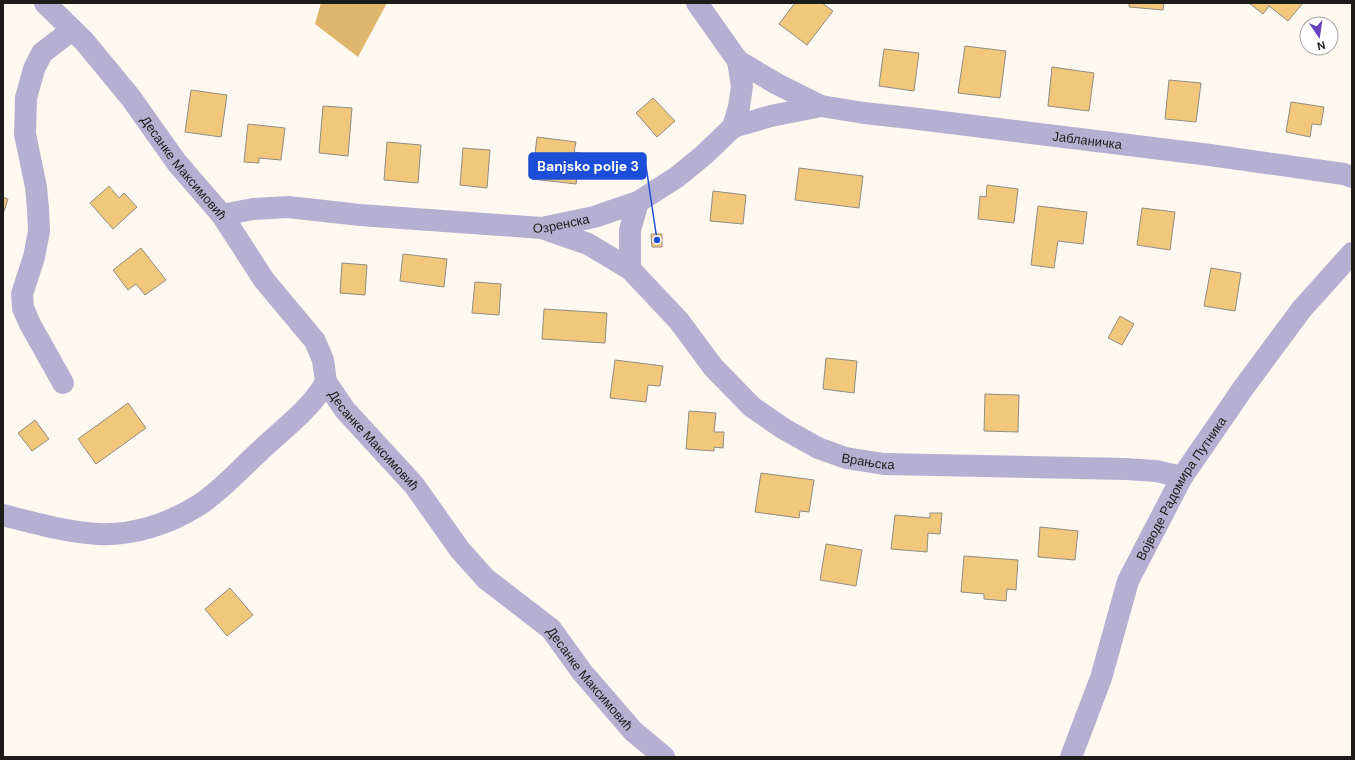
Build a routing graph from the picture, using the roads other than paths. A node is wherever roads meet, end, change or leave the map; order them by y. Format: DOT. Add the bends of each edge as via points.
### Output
graph roads {
  1 [pos="45,3"];
  2 [pos="697,3"];
  3 [pos="72,30"];
  4 [pos="738,61"];
  5 [pos="821,106"];
  6 [pos="733,127"];
  7 [pos="1352,177"];
  8 [pos="638,202"];
  9 [pos="222,215"];
  10 [pos="542,228"];
  11 [pos="1352,253"];
  12 [pos="630,269"];
  13 [pos="326,382"];
  14 [pos="63,383"];
  15 [pos="1182,477"];
  16 [pos="3,515"];
  17 [pos="664,757"];
  18 [pos="1071,757"];
  1 -- 3 [label="street, Десанке Максимовић"];
  2 -- 4 [label="street, Озренска"];
  3 -- 9 [label="street, Десанке Максимовић" via="131,98 177,163"];
  3 -- 14 [label="street" via="42,53 34,69 26,98 25,134 36,187 39,231 22,294 23,308"];
  4 -- 5 [label="street"];
  4 -- 6 [label="street, Озренска" via="742,86"];
  5 -- 6 [label="street"];
  5 -- 7 [label="street, Јабланичка" via="1210,155"];
  6 -- 8 [label="street, Озренска" via="677,177"];
  8 -- 10 [label="street, Озренска" via="594,217"];
  8 -- 12 [label="street" via="630,230"];
  9 -- 10 [label="street, Озренска" via="253,209 288,207 360,215"];
  9 -- 13 [label="street, Десанке Максимовић" via="264,280 315,341 323,360"];
  10 -- 12 [label="street, Врањска" via="588,244"];
  11 -- 15 [label="street, Војводе Радомира Путника" via="1302,310 1244,387"];
  12 -- 15 [label="street, Врањска" via="679,321 714,367 752,407 784,430 818,448 846,458 884,464 1126,469 1156,471"];
  13 -- 16 [label="street" via="320,393 302,412 218,490 200,504 170,520 147,528 99,534 42,526"];
  13 -- 17 [label="street, Десанке Максимовић" via="345,410 414,485 460,550 486,579 551,629 582,672 633,731"];
  15 -- 18 [label="street, Војводе Радомира Путника" via="1128,581 1101,678"];
}
